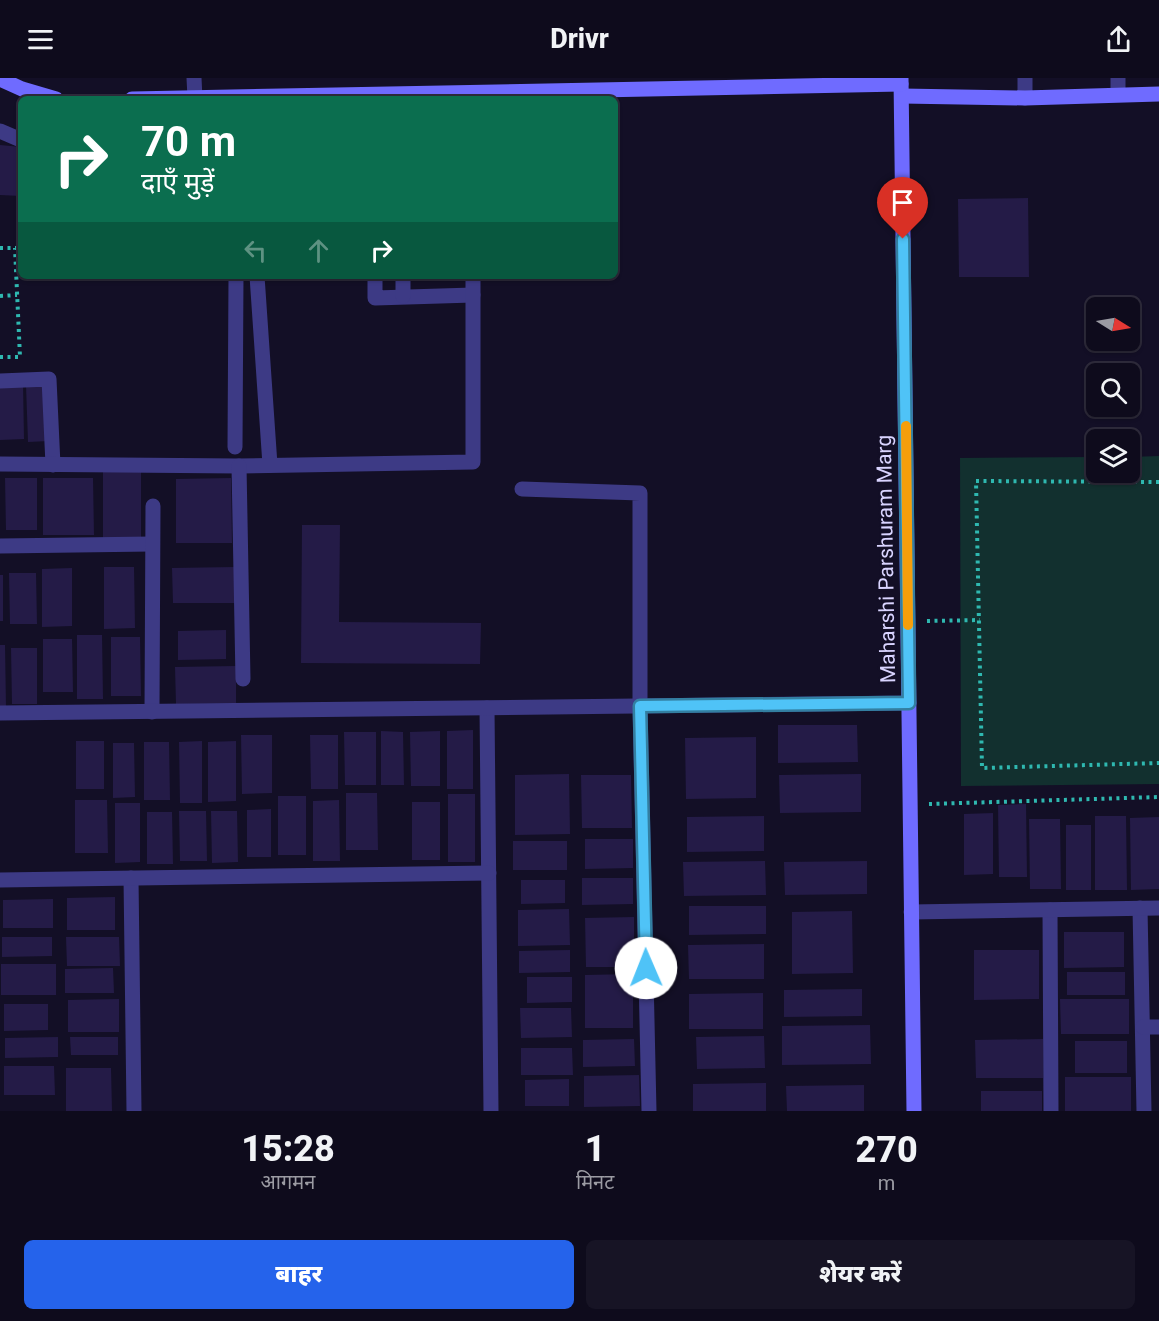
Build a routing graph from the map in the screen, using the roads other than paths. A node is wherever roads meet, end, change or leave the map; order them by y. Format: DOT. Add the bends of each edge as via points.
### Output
graph roads {
  1 [pos="194,78"];
  2 [pos="1025,78"];
  3 [pos="1118,78"];
  4 [pos="0,79"];
  5 [pos="766,82"];
  6 [pos="676,83"];
  7 [pos="901,86"];
  8 [pos="1119,94"];
  9 [pos="1159,94"];
  10 [pos="46,96"];
  11 [pos="195,96"];
  12 [pos="473,96"];
  13 [pos="1025,98"];
  14 [pos="0,131"];
  15 [pos="18,139"];
  16 [pos="236,279"];
  17 [pos="257,279"];
  18 [pos="375,279"];
  19 [pos="403,279"];
  20 [pos="473,279"];
  21 [pos="473,295"];
  22 [pos="403,296"];
  23 [pos="0,381"];
  24 [pos="234,447"];
  25 [pos="0,464"];
  26 [pos="53,465"];
  27 [pos="270,465"];
  28 [pos="239,466"];
  29 [pos="522,489"];
  30 [pos="153,506"];
  31 [pos="152,544"];
  32 [pos="0,546"];
  33 [pos="243,679"];
  34 [pos="909,703"];
  35 [pos="640,706"];
  36 [pos="487,708"];
  37 [pos="152,712"];
  38 [pos="0,713"];
  39 [pos="489,873"];
  40 [pos="131,878"];
  41 [pos="0,880"];
  42 [pos="1140,908"];
  43 [pos="1159,908"];
  44 [pos="1050,910"];
  45 [pos="911,912"];
  46 [pos="1143,1027"];
  47 [pos="1159,1027"];
  48 [pos="1149,1108"];
  49 [pos="134,1111"];
  50 [pos="491,1111"];
  51 [pos="649,1111"];
  52 [pos="914,1111"];
  53 [pos="1051,1111"];
  1 -- 11 [label="street"];
  2 -- 13 [label="street"];
  3 -- 8 [label="street"];
  4 -- 10 [label="street"];
  5 -- 6 [label="street"];
  5 -- 7 [label="street"];
  6 -- 12 [label="street"];
  7 -- 13 [label="street"];
  7 -- 34 [label="street, Maharshi Parshuram Marg"];
  8 -- 9 [label="street"];
  8 -- 13 [label="street"];
  14 -- 15 [label="street"];
  16 -- 24 [label="street"];
  17 -- 27 [label="street"];
  18 -- 22 [label="street" via="375,298"];
  19 -- 22 [label="street"];
  20 -- 21 [label="street"];
  21 -- 22 [label="street"];
  21 -- 27 [label="street" via="474,462"];
  23 -- 26 [label="street" via="49,379"];
  25 -- 26 [label="street"];
  26 -- 28 [label="street"];
  27 -- 28 [label="street"];
  28 -- 33 [label="street"];
  29 -- 35 [label="street" via="640,493"];
  30 -- 31 [label="street"];
  31 -- 32 [label="street"];
  31 -- 37 [label="street"];
  34 -- 35 [label="street"];
  34 -- 45 [label="street, Maharshi Parshuram Marg"];
  35 -- 36 [label="street"];
  35 -- 51 [label="street"];
  36 -- 37 [label="street"];
  36 -- 39 [label="street"];
  37 -- 38 [label="street"];
  39 -- 40 [label="street"];
  39 -- 50 [label="street"];
  40 -- 41 [label="street"];
  40 -- 49 [label="street"];
  42 -- 43 [label="street"];
  42 -- 44 [label="street"];
  42 -- 46 [label="street"];
  44 -- 45 [label="street"];
  44 -- 53 [label="street"];
  45 -- 52 [label="street, Maharshi Parshuram Marg"];
  46 -- 47 [label="street"];
  46 -- 48 [label="street"];
}
